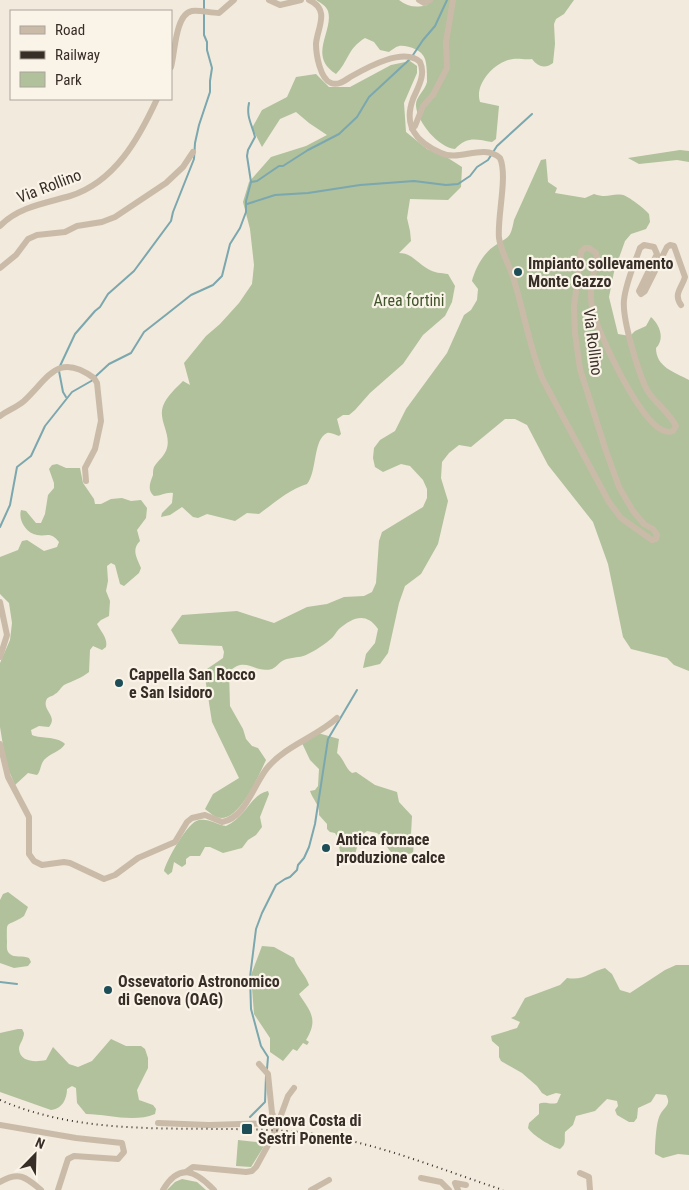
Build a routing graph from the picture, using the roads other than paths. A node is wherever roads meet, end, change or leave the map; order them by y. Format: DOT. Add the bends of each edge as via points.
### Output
graph roads {
  1 [pos="234,0"];
  2 [pos="269,0"];
  3 [pos="302,0"];
  4 [pos="309,0"];
  5 [pos="419,0"];
  6 [pos="430,0"];
  7 [pos="453,0"];
  8 [pos="172,62"];
  9 [pos="156,100"];
  10 [pos="412,129"];
  11 [pos="193,152"];
  12 [pos="0,226"];
  13 [pos="0,268"];
  14 [pos="681,305"];
  15 [pos="0,416"];
  16 [pos="86,481"];
  17 [pos="0,602"];
  18 [pos="0,657"];
  19 [pos="337,718"];
  20 [pos="0,744"];
  21 [pos="259,1064"];
  22 [pos="294,1088"];
  23 [pos="158,1123"];
  24 [pos="277,1123"];
  25 [pos="0,1125"];
  26 [pos="186,1172"];
  27 [pos="580,1172"];
  28 [pos="421,1178"];
  29 [pos="329,1180"];
  30 [pos="0,1182"];
  31 [pos="466,1186"];
  32 [pos="41,1190"];
  33 [pos="58,1190"];
  34 [pos="163,1190"];
  35 [pos="214,1190"];
  36 [pos="311,1190"];
  37 [pos="449,1190"];
  38 [pos="458,1190"];
  39 [pos="590,1190"];
  1 -- 8 [label="street" via="219,13 190,11 184,15"];
  2 -- 3 [label="street" via="280,5"];
  4 -- 10 [label="street" via="321,12 317,50 328,82 341,83 400,56 409,56 420,62 421,81 409,122"];
  5 -- 6 [label="street"];
  7 -- 10 [label="street" via="446,42 447,68"];
  9 -- 12 [label="street, Via Rollino" via="133,144 106,175 78,193 16,214"];
  10 -- 14 [label="street, Via Rollino" via="424,143 444,155 490,152 500,158 499,241 513,276 536,364 609,502 621,518 652,540 656,538 656,532 633,511 619,487 580,369 574,307 581,252 589,248 596,253 590,291 592,308 606,345 646,415 662,430 669,432 676,426 647,389 637,365 625,316 626,290 640,248 644,245 654,248 657,254 641,284 641,294 667,247 674,246 685,277 676,296"];
  11 -- 13 [label="street" via="183,167 144,199 102,222 28,239"];
  15 -- 16 [label="street" via="23,402 44,378 59,367 79,370 94,378 101,421 95,449 86,468"];
  17 -- 18 [label="street" via="7,635"];
  19 -- 20 [label="street" via="270,765 247,802 231,819 222,822 205,815 192,818 175,842 138,858 104,879 70,863 42,865 34,861 29,854 29,818 8,778"];
  21 -- 24 [label="street" via="268,1074 272,1113"];
  22 -- 24 [label="street"];
  23 -- 24 [label="street"];
  24 -- 26 [label="street" via="252,1171 193,1167"];
  25 -- 33 [label="street" via="123,1145 124,1152 118,1159 74,1156 66,1161"];
  26 -- 34 [label="street" via="173,1176"];
  26 -- 35 [label="street" via="198,1176"];
  27 -- 39 [label="street" via="588,1177"];
  28 -- 37 [label="street" via="442,1182"];
  29 -- 36 [label="street"];
  30 -- 32 [label="street" via="10,1176 19,1176"];
  31 -- 38 [label="street" via="455,1183"];
}
